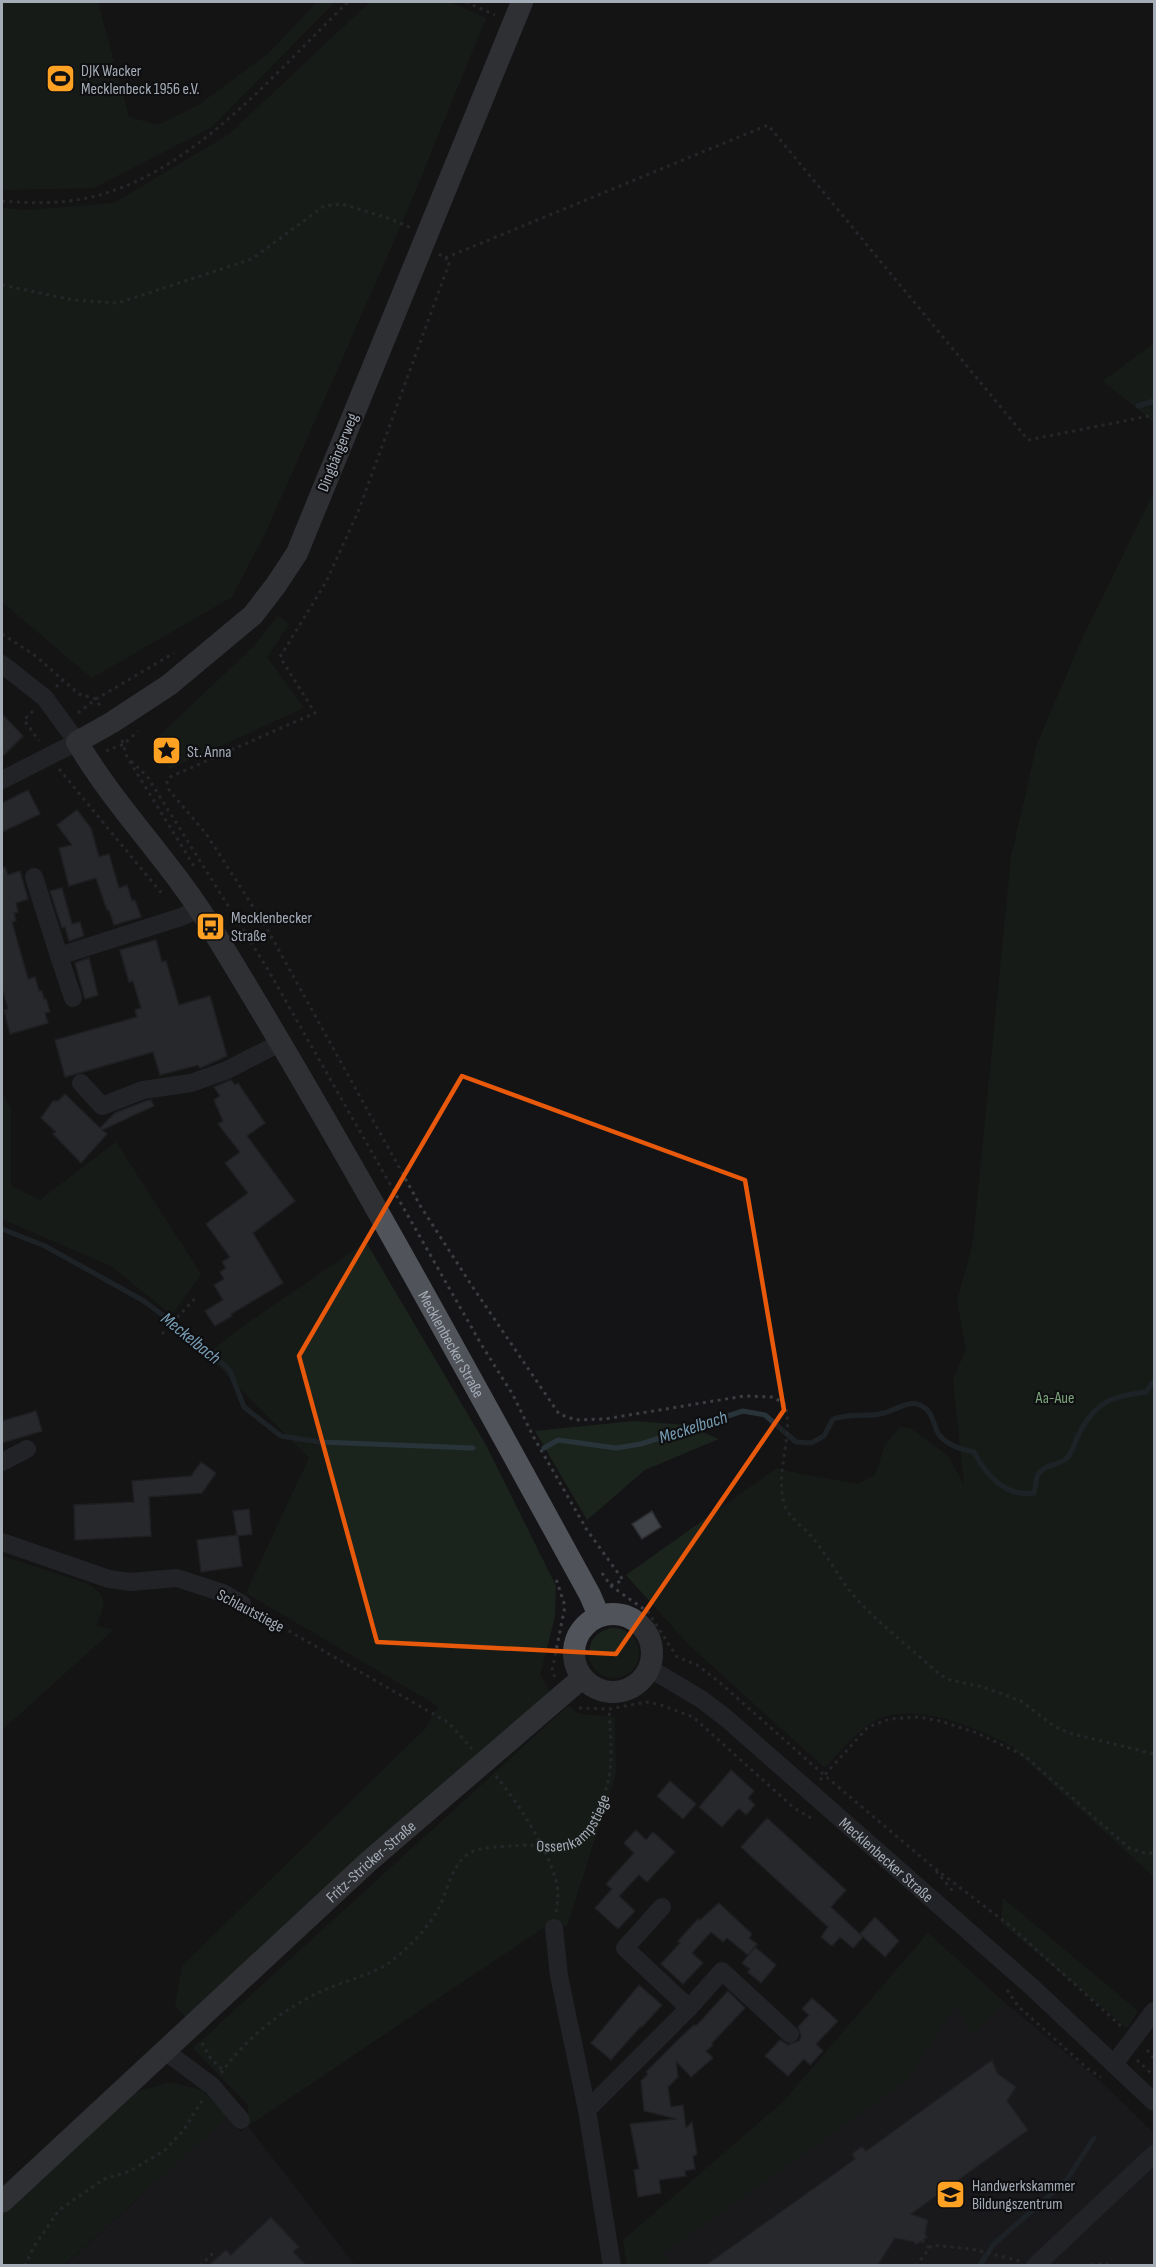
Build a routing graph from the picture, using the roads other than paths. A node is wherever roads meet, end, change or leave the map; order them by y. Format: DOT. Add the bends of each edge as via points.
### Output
graph roads {
  1 [pos="511,5"];
  2 [pos="2,664"];
  3 [pos="77,742"];
  4 [pos="2,780"];
  5 [pos="34,877"];
  6 [pos="190,913"];
  7 [pos="59,956"];
  8 [pos="73,998"];
  9 [pos="280,1043"];
  10 [pos="81,1083"];
  11 [pos="27,1449"];
  12 [pos="2,1462"];
  13 [pos="2,1542"];
  14 [pos="242,1604"];
  15 [pos="599,1616"];
  16 [pos="649,1668"];
  17 [pos="582,1678"];
  18 [pos="662,1907"];
  19 [pos="554,1928"];
  20 [pos="689,2008"];
  21 [pos="1155,2011"];
  22 [pos="790,2034"];
  23 [pos="165,2051"];
  24 [pos="1114,2064"];
  25 [pos="1155,2102"];
  26 [pos="587,2110"];
  27 [pos="241,2120"];
  28 [pos="1155,2154"];
  29 [pos="2,2202"];
  30 [pos="612,2265"];
  31 [pos="1036,2265"];
  1 -- 3 [label="main road, Dingbängerweg" via="414,233 297,553 253,615 216,647 169,685"];
  2 -- 3 [label="street, Mecklenbecker Straße" via="45,698"];
  3 -- 4 [label="street, Dingbängerweg" via="44,748"];
  3 -- 6 [label="main road, Mecklenbecker Straße"];
  5 -- 7 [label="street"];
  6 -- 7 [label="street"];
  6 -- 9 [label="main road, Mecklenbecker Straße"];
  7 -- 8 [label="street"];
  9 -- 10 [label="street" via="225,1071 191,1083 143,1090 102,1107"];
  9 -- 15 [label="main road, Mecklenbecker Straße" via="503,1436"];
  11 -- 12 [label="street"];
  13 -- 14 [label="street, Schlautstiege" via="109,1579 131,1582 177,1578 223,1593"];
  15 -- 16 [label="main road" via="615,1614 642,1627 650,1640"];
  15 -- 17 [label="main road" via="578,1635 575,1664"];
  16 -- 17 [label="main road" via="640,1682 628,1690 610,1692 595,1688"];
  16 -- 24 [label="street, Mecklenbecker Straße" via="726,1718 1034,1988"];
  17 -- 23 [label="main road, Fritz-Stricker-Straße" via="368,1862"];
  18 -- 20 [label="street" via="625,1948"];
  19 -- 26 [label="street" via="559,1976"];
  20 -- 22 [label="street" via="722,1971"];
  20 -- 26 [label="street"];
  21 -- 24 [label="street"];
  23 -- 27 [label="street" via="212,2086"];
  23 -- 29 [label="main road, Fritz-Stricker-Straße"];
  24 -- 25 [label="street, Mecklenbecker Straße"];
  26 -- 30 [label="street"];
  28 -- 31 [label="street"];
}
